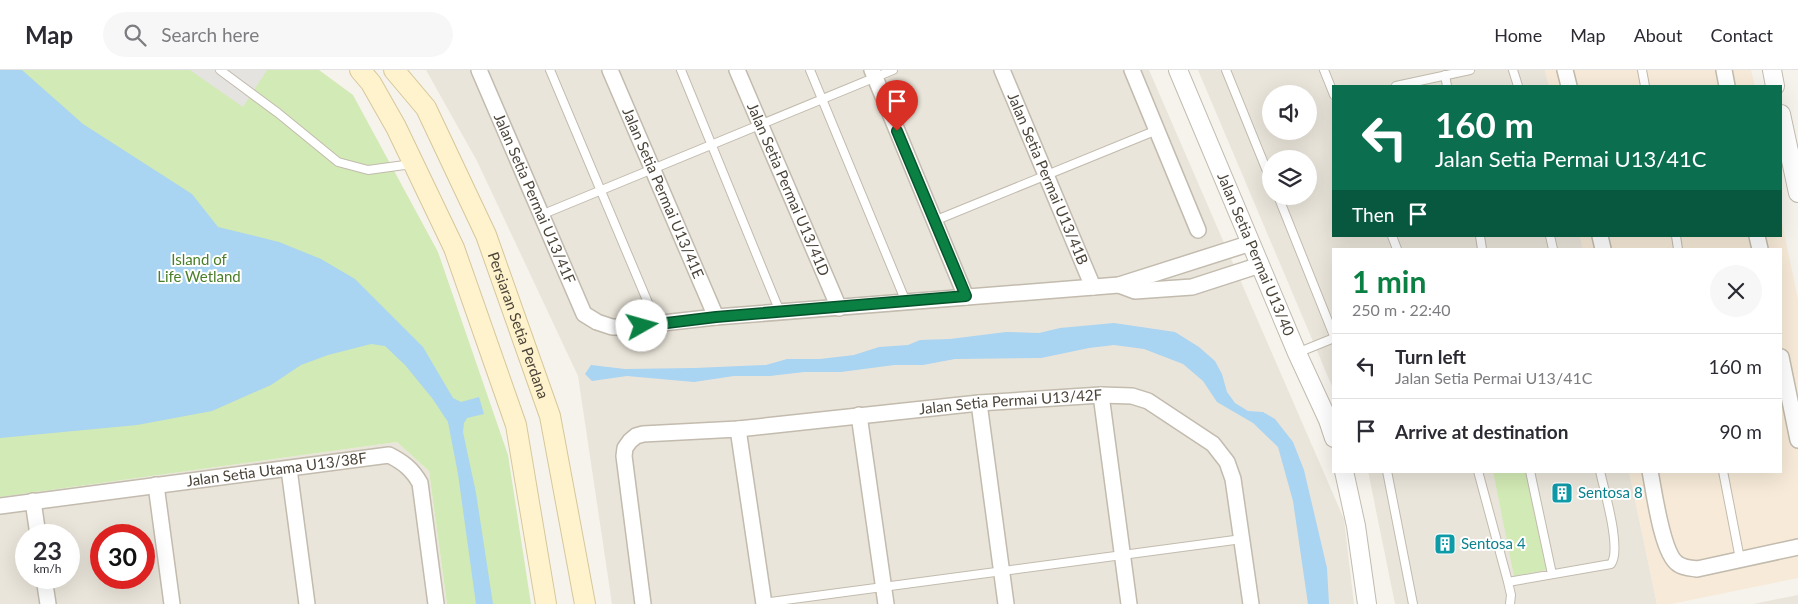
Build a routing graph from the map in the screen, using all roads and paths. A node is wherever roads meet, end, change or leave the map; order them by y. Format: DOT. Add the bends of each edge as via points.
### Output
graph roads {
  1 [pos="220,70"];
  2 [pos="360,70"];
  3 [pos="394,70"];
  4 [pos="479,70"];
  5 [pos="550,70"];
  6 [pos="610,70"];
  7 [pos="681,70"];
  8 [pos="737,70"];
  9 [pos="810,70"];
  10 [pos="893,70"];
  11 [pos="1002,70"];
  12 [pos="1132,70"];
  13 [pos="1178,70"];
  14 [pos="1226,70"];
  15 [pos="1324,70"];
  16 [pos="1470,70"];
  17 [pos="1513,70"];
  18 [pos="1565,70"];
  19 [pos="1642,70"];
  20 [pos="1724,70"];
  21 [pos="1772,70"];
  22 [pos="873,74"];
  23 [pos="1445,76"];
  24 [pos="1401,85"];
  25 [pos="1447,85"];
  26 [pos="1518,85"];
  27 [pos="1569,85"];
  28 [pos="1645,85"];
  29 [pos="1727,85"];
  30 [pos="1776,85"];
  31 [pos="1332,90"];
  32 [pos="822,99"];
  33 [pos="1782,119"];
  34 [pos="760,124"];
  35 [pos="1157,130"];
  36 [pos="711,145"];
  37 [pos="1262,159"];
  38 [pos="414,163"];
  39 [pos="652,169"];
  40 [pos="1046,174"];
  41 [pos="601,190"];
  42 [pos="1798,194"];
  43 [pos="1282,205"];
  44 [pos="541,215"];
  45 [pos="934,221"];
  46 [pos="1198,230"];
  47 [pos="1251,243"];
  48 [pos="1260,265"];
  49 [pos="1119,285"];
  50 [pos="1094,287"];
  51 [pos="966,296"];
  52 [pos="906,302"];
  53 [pos="839,308"];
  54 [pos="780,312"];
  55 [pos="716,317"];
  56 [pos="657,324"];
  57 [pos="1332,332"];
  58 [pos="1332,338"];
  59 [pos="1297,353"];
  60 [pos="1782,361"];
  61 [pos="1101,395"];
  62 [pos="979,403"];
  63 [pos="859,415"];
  64 [pos="738,429"];
  65 [pos="1332,432"];
  66 [pos="1798,440"];
  67 [pos="289,469"];
  68 [pos="1344,473"];
  69 [pos="1387,473"];
  70 [pos="1479,473"];
  71 [pos="1530,473"];
  72 [pos="1600,473"];
  73 [pos="1650,473"];
  74 [pos="1723,473"];
  75 [pos="156,485"];
  76 [pos="34,501"];
  77 [pos="0,506"];
  78 [pos="37,524"];
  79 [pos="1242,539"];
  80 [pos="1798,547"];
  81 [pos="1123,555"];
  82 [pos="1740,559"];
  83 [pos="1002,571"];
  84 [pos="1552,574"];
  85 [pos="1508,582"];
  86 [pos="883,587"];
  87 [pos="46,589"];
  88 [pos="48,604"];
  89 [pos="172,604"];
  90 [pos="307,604"];
  91 [pos="436,604"];
  92 [pos="546,604"];
  93 [pos="585,604"];
  94 [pos="643,604"];
  95 [pos="759,604"];
  96 [pos="764,604"];
  97 [pos="886,604"];
  98 [pos="1006,604"];
  99 [pos="1130,604"];
  100 [pos="1251,604"];
  101 [pos="1367,604"];
  102 [pos="1413,604"];
  103 [pos="1510,604"];
  1 -- 38 [label="lane" via="338,162 368,170"];
  2 -- 38 [label="main road" via="371,83"];
  3 -- 93 [label="main road, Persiaran Setia Perdana" via="426,108 486,235 550,416"];
  4 -- 44 [label="street, Jalan Setia Permai U13/41F"];
  5 -- 41 [label="lane"];
  6 -- 39 [label="street, Jalan Setia Permai U13/41E"];
  7 -- 36 [label="lane"];
  8 -- 34 [label="street, Jalan Setia Permai U13/41D"];
  9 -- 32 [label="lane"];
  10 -- 22 [label="lane"];
  11 -- 40 [label="street, Jalan Setia Permai U13/41B"];
  12 -- 35 [label="street"];
  13 -- 47 [label="street, Jalan Setia Permai U13/40"];
  14 -- 37 [label="lane"];
  15 -- 31 [label="lane"];
  16 -- 23 [label="lane"];
  17 -- 26 [label="lane"];
  18 -- 27 [label="street"];
  19 -- 28 [label="lane"];
  20 -- 29 [label="street"];
  21 -- 30 [label="street"];
  22 -- 32 [label="lane"];
  22 -- 45 [label="street"];
  23 -- 24 [label="lane"];
  23 -- 25 [label="lane"];
  32 -- 34 [label="lane"];
  32 -- 52 [label="lane"];
  33 -- 42 [label="street"];
  34 -- 36 [label="lane"];
  34 -- 53 [label="street, Jalan Setia Permai U13/41D"];
  35 -- 40 [label="lane"];
  35 -- 46 [label="street"];
  36 -- 39 [label="lane"];
  36 -- 54 [label="lane"];
  38 -- 92 [label="main road" via="454,248 516,425"];
  39 -- 41 [label="lane"];
  39 -- 55 [label="street, Jalan Setia Permai U13/41E"];
  40 -- 45 [label="lane"];
  40 -- 50 [label="street, Jalan Setia Permai U13/41B"];
  41 -- 44 [label="lane"];
  41 -- 56 [label="lane"];
  43 -- 57 [label="lane"];
  44 -- 56 [label="street, Jalan Setia Permai U13/41F" via="584,314 612,327"];
  45 -- 51 [label="street"];
  47 -- 48 [label="street, Jalan Setia Permai U13/40"];
  47 -- 49 [label="street"];
  48 -- 49 [label="street" via="1192,287 1135,290"];
  48 -- 59 [label="street, Jalan Setia Permai U13/40"];
  49 -- 50 [label="street"];
  50 -- 51 [label="street"];
  51 -- 52 [label="street"];
  52 -- 53 [label="street"];
  53 -- 54 [label="street"];
  54 -- 55 [label="street"];
  55 -- 56 [label="street"];
  58 -- 59 [label="lane"];
  59 -- 65 [label="street, Jalan Setia Permai U13/40"];
  60 -- 66 [label="street"];
  61 -- 62 [label="street, Jalan Setia Permai U13/42F"];
  61 -- 79 [label="street, Jalan Setia Permai U13/42F" via="1132,396 1148,402 1213,444 1227,462 1233,479"];
  61 -- 81 [label="street"];
  62 -- 63 [label="street, Jalan Setia Permai U13/42F"];
  62 -- 83 [label="street"];
  63 -- 64 [label="street, Jalan Setia Permai U13/42F"];
  63 -- 86 [label="street"];
  64 -- 94 [label="street, Jalan Setia Permai U13/42F" via="643,434 636,436 625,448"];
  64 -- 96 [label="street"];
  67 -- 75 [label="street, Jalan Setia Utama U13/38F"];
  67 -- 90 [label="street"];
  67 -- 91 [label="street, Jalan Setia Utama U13/38F" via="389,455 403,462 420,483"];
  68 -- 101 [label="street"];
  69 -- 102 [label="lane"];
  70 -- 85 [label="lane"];
  71 -- 84 [label="lane"];
  72 -- 84 [label="lane" via="1614,534 1614,561"];
  73 -- 82 [label="street" via="1666,546 1677,563 1697,569"];
  74 -- 82 [label="lane"];
  75 -- 76 [label="street, Jalan Setia Utama U13/38F"];
  75 -- 89 [label="street"];
  76 -- 77 [label="street, Jalan Setia Utama U13/38F"];
  76 -- 78 [label="street"];
  79 -- 81 [label="lane"];
  79 -- 100 [label="street, Jalan Setia Permai U13/42F"];
  80 -- 82 [label="street"];
  81 -- 83 [label="lane"];
  81 -- 99 [label="street"];
  83 -- 86 [label="lane"];
  83 -- 98 [label="street"];
  84 -- 85 [label="lane"];
  85 -- 103 [label="lane"];
  86 -- 96 [label="lane"];
  86 -- 97 [label="street"];
  87 -- 88 [label="street"];
  95 -- 96 [label="lane"];
}
